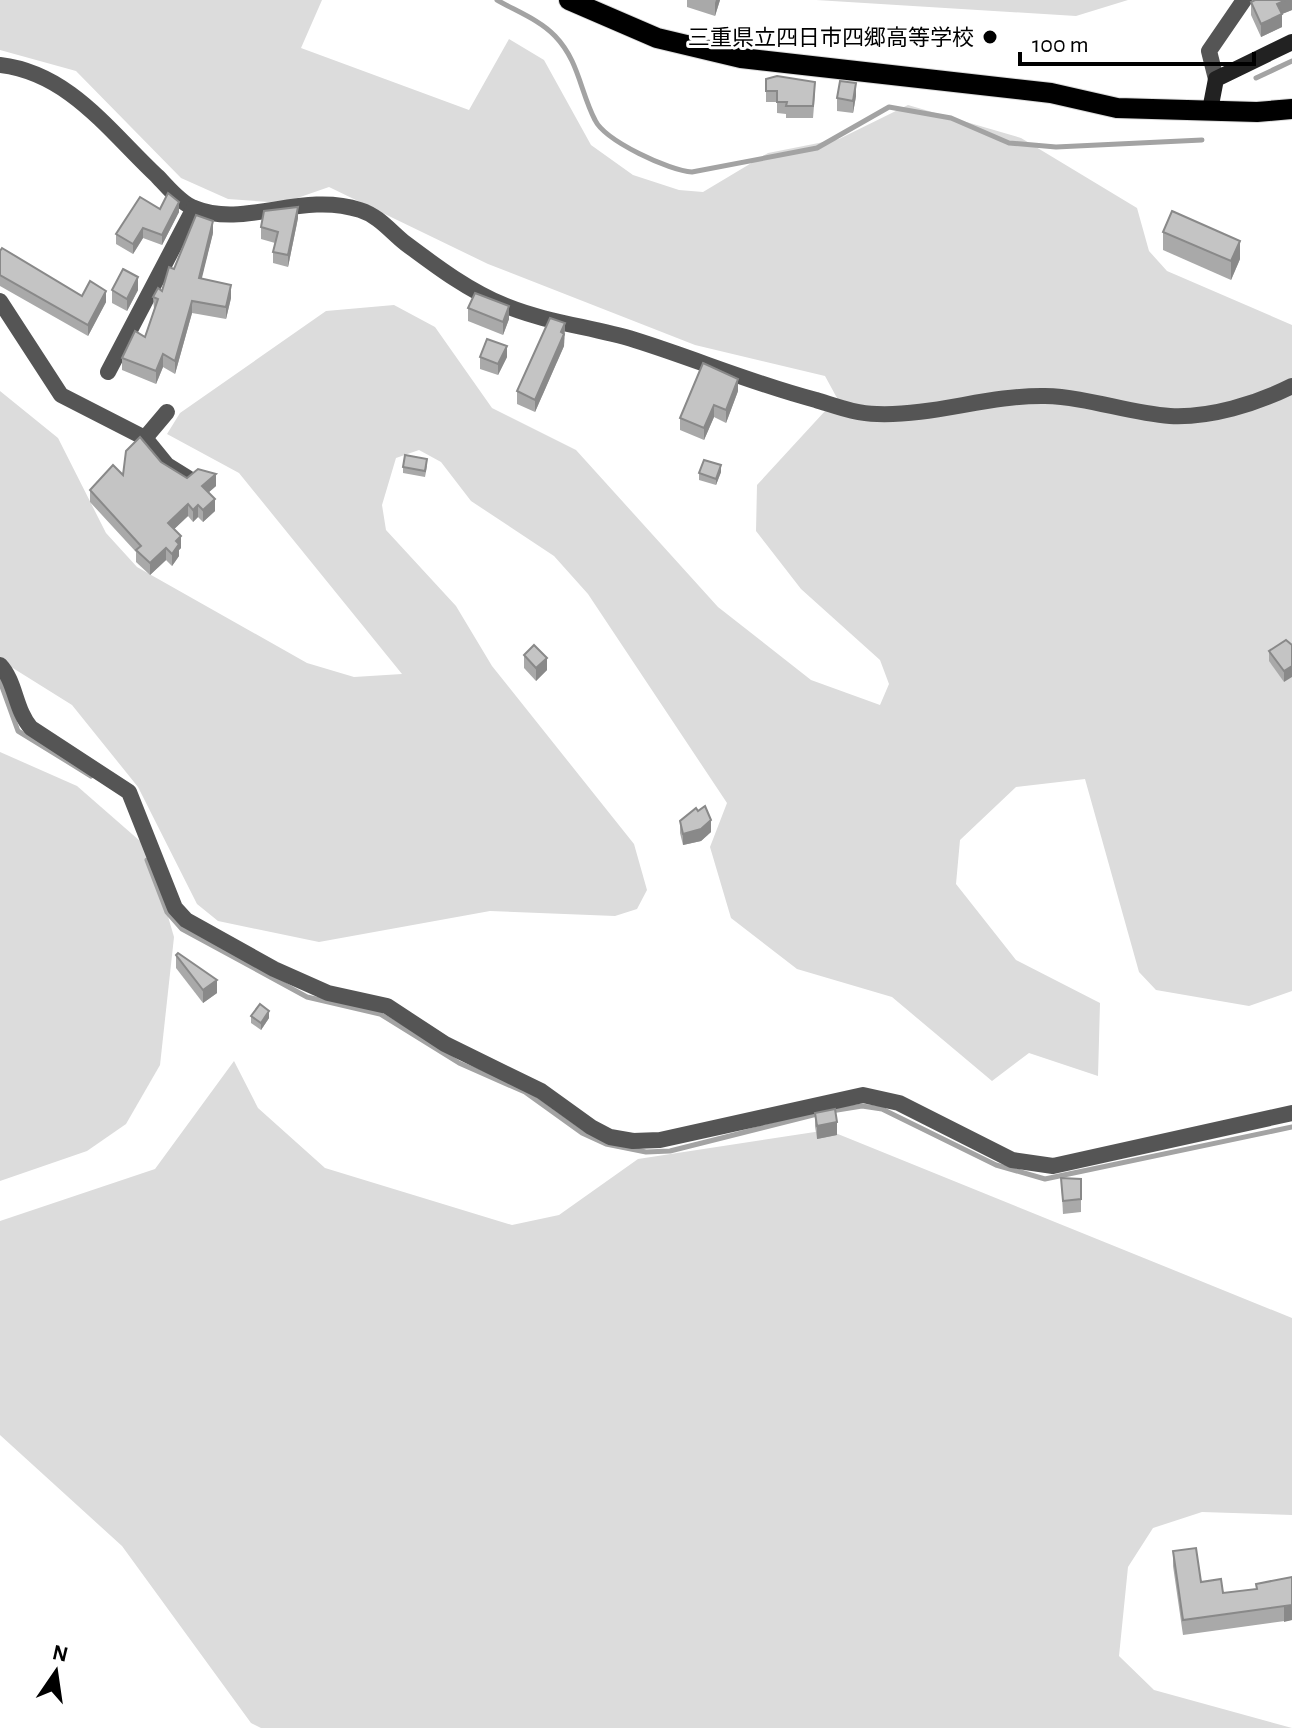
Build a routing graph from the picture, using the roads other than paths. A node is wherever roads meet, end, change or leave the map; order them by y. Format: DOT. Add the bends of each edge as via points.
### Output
graph roads {
  1 [pos="569,0"];
  2 [pos="1244,0"];
  3 [pos="1292,42"];
  4 [pos="0,65"];
  5 [pos="1216,79"];
  6 [pos="1292,109"];
  7 [pos="1210,110"];
  8 [pos="194,208"];
  9 [pos="0,301"];
  10 [pos="108,372"];
  11 [pos="1292,386"];
  12 [pos="167,412"];
  13 [pos="145,438"];
  14 [pos="188,478"];
  15 [pos="0,665"];
  16 [pos="1292,1113"];
  1 -- 7 [label="main road" via="657,38 741,58 1051,93 1117,108"];
  2 -- 5 [label="street" via="1209,51"];
  3 -- 5 [label="main road"];
  4 -- 8 [label="street" via="59,83"];
  5 -- 7 [label="main road"];
  6 -- 7 [label="main road"];
  8 -- 10 [label="street"];
  8 -- 11 [label="street" via="234,215 324,203 361,210 452,277 508,307 631,339 761,386 864,413 1045,396 1169,416 1198,415"];
  9 -- 13 [label="street" via="61,395"];
  12 -- 13 [label="street"];
  13 -- 14 [label="street" via="167,465"];
  15 -- 16 [label="street" via="31,728 129,792 175,908 186,920 328,993 387,1006 445,1044 541,1091 610,1137 660,1140 863,1095 899,1103 1012,1160 1053,1166"];
}
